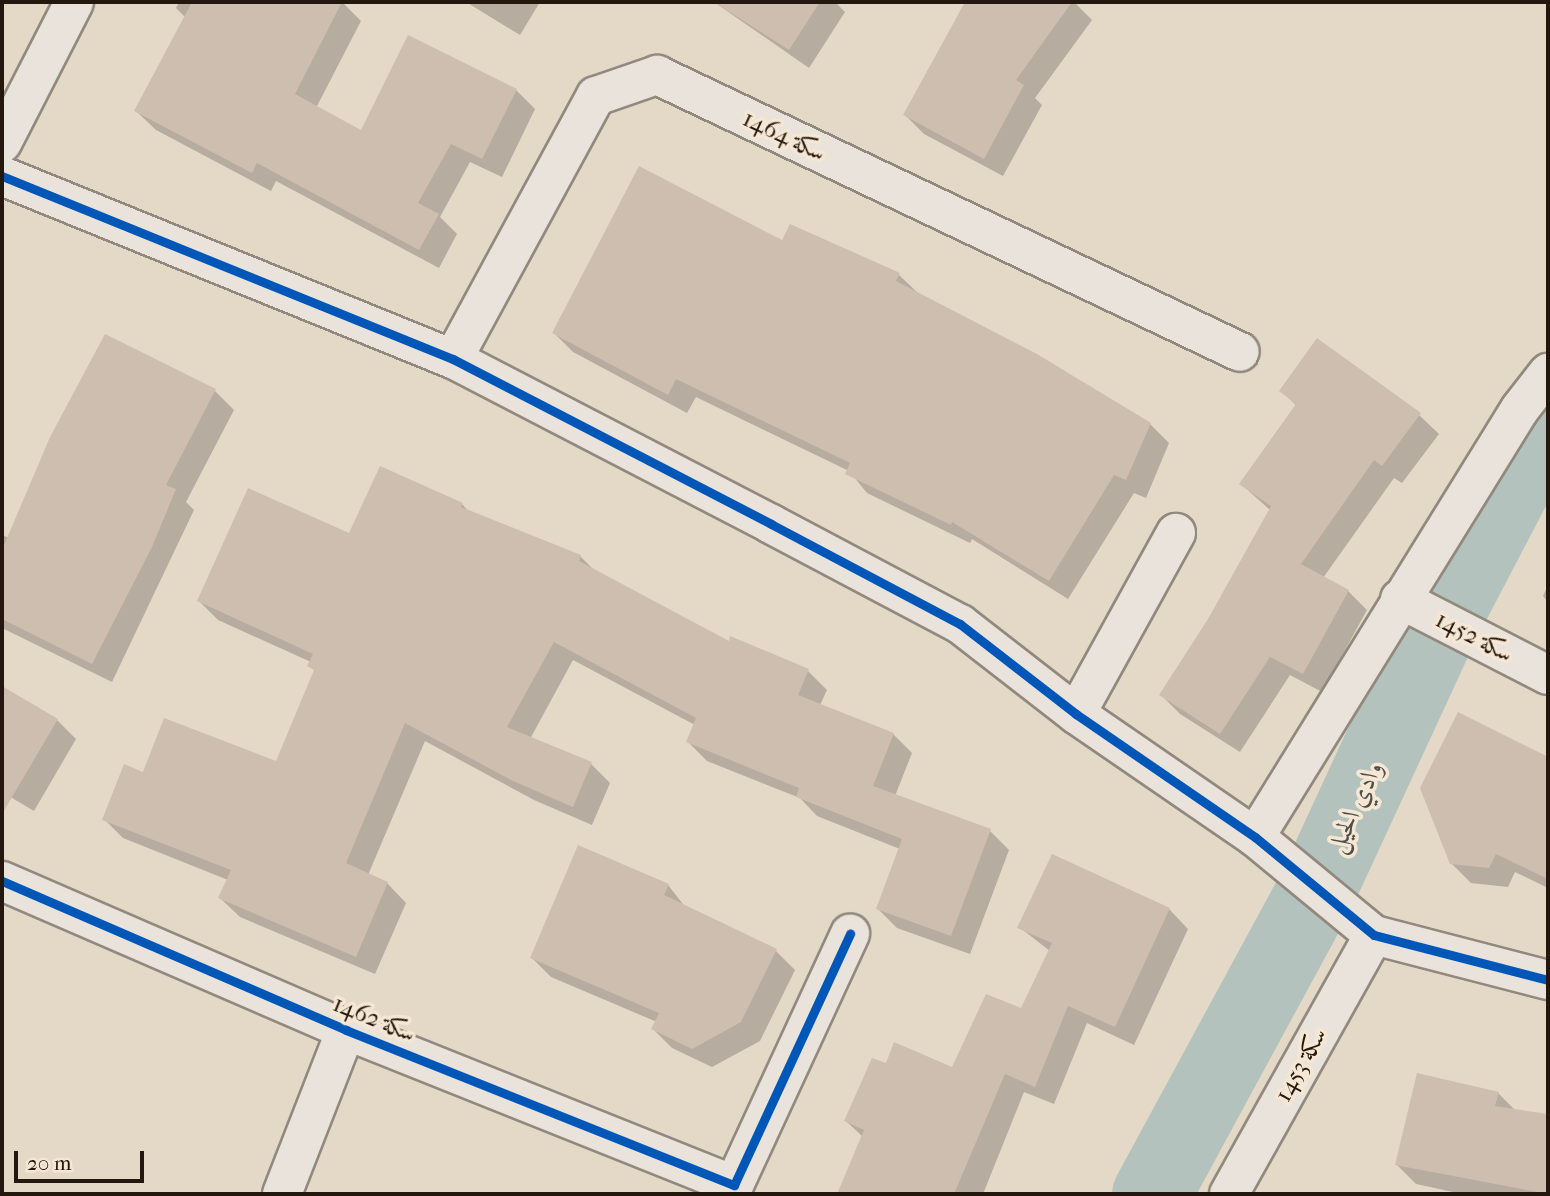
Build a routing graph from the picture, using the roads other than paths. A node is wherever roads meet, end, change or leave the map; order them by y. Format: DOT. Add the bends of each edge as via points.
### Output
graph roads {
  1 [pos="74,2"];
  2 [pos="2,143"];
  3 [pos="2,176"];
  4 [pos="1240,352"];
  5 [pos="453,359"];
  6 [pos="1548,373"];
  7 [pos="1176,533"];
  8 [pos="1400,599"];
  9 [pos="1548,675"];
  10 [pos="1076,714"];
  11 [pos="1255,837"];
  12 [pos="2,881"];
  13 [pos="850,934"];
  14 [pos="1374,935"];
  15 [pos="1548,981"];
  16 [pos="346,1030"];
  17 [pos="282,1194"];
  18 [pos="1229,1194"];
  1 -- 2 [label="street"];
  3 -- 5 [label="street"];
  4 -- 5 [label="street, سكة 1464" via="657,75 596,96"];
  5 -- 10 [label="street" via="960,624"];
  6 -- 8 [label="street" via="1520,409"];
  7 -- 10 [label="street"];
  8 -- 9 [label="street, سكة 1452"];
  8 -- 11 [label="street"];
  10 -- 11 [label="street"];
  11 -- 14 [label="street"];
  12 -- 16 [label="street, سكة 1462"];
  13 -- 16 [label="street, سكة 1462" via="734,1185"];
  14 -- 15 [label="street"];
  14 -- 18 [label="street, سكة 1453"];
  16 -- 17 [label="street, سكة 1462"];
}
